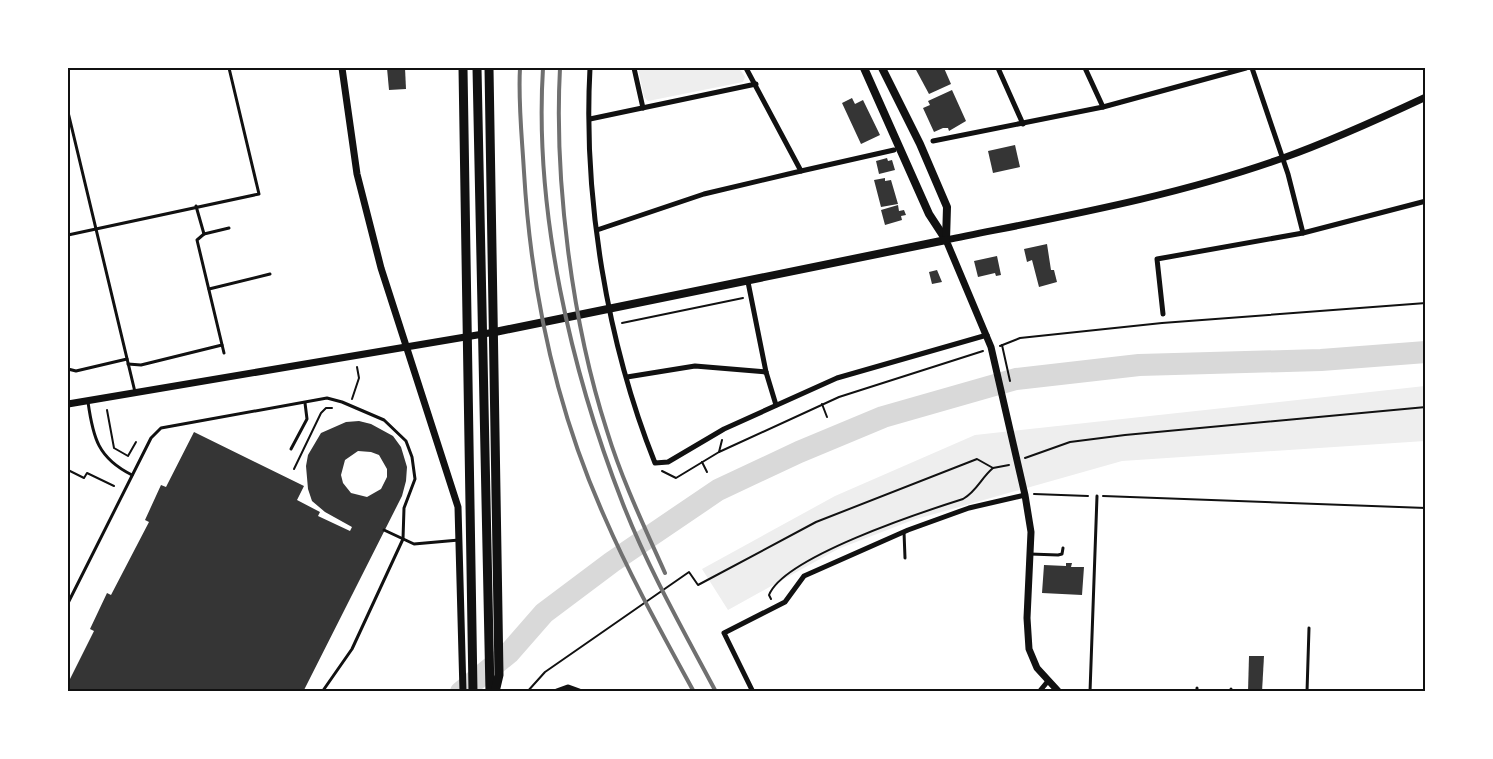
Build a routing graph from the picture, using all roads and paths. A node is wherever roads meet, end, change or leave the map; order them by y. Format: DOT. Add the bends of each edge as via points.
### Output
graph roads {
  1 [pos="229,68"];
  2 [pos="342,68"];
  3 [pos="462,68"];
  4 [pos="477,68"];
  5 [pos="489,68"];
  6 [pos="591,68"];
  7 [pos="634,68"];
  8 [pos="746,68"];
  9 [pos="864,68"];
  10 [pos="882,68"];
  11 [pos="998,68"];
  12 [pos="1085,68"];
  13 [pos="1246,68"];
  14 [pos="1252,68"];
  15 [pos="756,84"];
  16 [pos="1425,97"];
  17 [pos="1103,107"];
  18 [pos="642,108"];
  19 [pos="68,112"];
  20 [pos="590,118"];
  21 [pos="1023,124"];
  22 [pos="933,141"];
  23 [pos="894,150"];
  24 [pos="1282,158"];
  25 [pos="801,171"];
  26 [pos="1425,201"];
  27 [pos="196,206"];
  28 [pos="95,228"];
  29 [pos="229,228"];
  30 [pos="597,230"];
  31 [pos="1303,233"];
  32 [pos="204,234"];
  33 [pos="68,235"];
  34 [pos="946,240"];
  35 [pos="270,274"];
  36 [pos="748,282"];
  37 [pos="208,289"];
  38 [pos="751,297"];
  39 [pos="1425,303"];
  40 [pos="611,310"];
  41 [pos="1162,314"];
  42 [pos="614,324"];
  43 [pos="495,332"];
  44 [pos="987,335"];
  45 [pos="222,345"];
  46 [pos="406,346"];
  47 [pos="992,347"];
  48 [pos="224,353"];
  49 [pos="127,359"];
  50 [pos="129,364"];
  51 [pos="357,367"];
  52 [pos="68,369"];
  53 [pos="766,372"];
  54 [pos="627,377"];
  55 [pos="135,392"];
  56 [pos="88,400"];
  57 [pos="351,400"];
  58 [pos="305,402"];
  59 [pos="68,404"];
  60 [pos="822,404"];
  61 [pos="776,405"];
  62 [pos="1425,407"];
  63 [pos="334,408"];
  64 [pos="107,410"];
  65 [pos="827,417"];
  66 [pos="724,429"];
  67 [pos="136,442"];
  68 [pos="291,449"];
  69 [pos="719,452"];
  70 [pos="1018,460"];
  71 [pos="702,462"];
  72 [pos="659,464"];
  73 [pos="294,469"];
  74 [pos="68,470"];
  75 [pos="707,472"];
  76 [pos="132,475"];
  77 [pos="114,486"];
  78 [pos="1025,495"];
  79 [pos="1097,496"];
  80 [pos="1425,508"];
  81 [pos="384,530"];
  82 [pos="904,532"];
  83 [pos="403,539"];
  84 [pos="460,540"];
  85 [pos="1063,548"];
  86 [pos="1030,554"];
  87 [pos="905,558"];
  88 [pos="68,603"];
  89 [pos="1309,628"];
  90 [pos="1048,681"];
  91 [pos="322,692"];
  92 [pos="464,692"];
  93 [pos="473,692"];
  94 [pos="490,692"];
  95 [pos="495,692"];
  96 [pos="527,692"];
  97 [pos="557,692"];
  98 [pos="579,692"];
  99 [pos="753,692"];
  100 [pos="1040,692"];
  101 [pos="1059,692"];
  102 [pos="1090,692"];
  103 [pos="1307,692"];
  1 -- 27 [label="lane" via="259,194"];
  2 -- 46 [label="street" via="357,174"];
  3 -- 93 [label="highway"];
  4 -- 94 [label="highway"];
  5 -- 43 [label="highway"];
  6 -- 20 [label="street"];
  7 -- 18 [label="street"];
  8 -- 15 [label="street"];
  9 -- 34 [label="main road" via="929,214"];
  10 -- 34 [label="main road" via="947,207"];
  11 -- 21 [label="street"];
  12 -- 17 [label="street"];
  13 -- 17 [label="street"];
  14 -- 24 [label="street"];
  15 -- 18 [label="street"];
  15 -- 25 [label="street"];
  16 -- 24 [label="street"];
  17 -- 21 [label="street"];
  18 -- 20 [label="street"];
  19 -- 28 [label="lane"];
  20 -- 30 [label="street"];
  21 -- 22 [label="street"];
  23 -- 25 [label="street"];
  24 -- 31 [label="street"];
  24 -- 34 [label="street" via="1155,196"];
  25 -- 30 [label="street" via="704,194"];
  26 -- 31 [label="street"];
  27 -- 28 [label="lane"];
  27 -- 32 [label="lane"];
  28 -- 33 [label="lane"];
  28 -- 49 [label="lane"];
  29 -- 32 [label="lane"];
  30 -- 40 [label="street"];
  31 -- 41 [label="street" via="1157,259"];
  32 -- 37 [label="lane" via="197,240"];
  34 -- 36 [label="main road"];
  34 -- 44 [label="street"];
  35 -- 37 [label="lane"];
  36 -- 38 [label="street"];
  36 -- 40 [label="main road"];
  37 -- 45 [label="lane"];
  38 -- 42 [label="path"];
  38 -- 53 [label="street"];
  39 -- 47 [label="path" via="1150,324 1020,338"];
  40 -- 42 [label="street"];
  40 -- 43 [label="main road"];
  42 -- 54 [label="street"];
  43 -- 46 [label="street"];
  43 -- 95 [label="highway" via="499,675"];
  44 -- 47 [label="street"];
  44 -- 61 [label="street" via="837,378"];
  45 -- 48 [label="lane"];
  45 -- 50 [label="lane" via="141,365"];
  46 -- 55 [label="street"];
  46 -- 84 [label="street" via="458,507"];
  47 -- 60 [label="path"];
  47 -- 70 [label="street"];
  49 -- 50 [label="lane"];
  49 -- 52 [label="lane"];
  50 -- 55 [label="lane"];
  51 -- 57 [label="path" via="359,378"];
  53 -- 54 [label="street" via="695,366"];
  53 -- 61 [label="street"];
  54 -- 72 [label="street" via="636,416 655,463"];
  55 -- 56 [label="street"];
  56 -- 59 [label="street"];
  56 -- 76 [label="lane" via="99,447 108,460"];
  58 -- 68 [label="lane" via="307,419"];
  58 -- 76 [label="lane" via="161,428 151,438"];
  58 -- 83 [label="lane" via="327,398 342,402 384,420 406,441 415,479 404,508"];
  60 -- 65 [label="path"];
  60 -- 69 [label="path"];
  61 -- 66 [label="street"];
  62 -- 70 [label="path" via="1070,442"];
  63 -- 73 [label="path" via="321,413"];
  64 -- 67 [label="path" via="114,448 129,456"];
  66 -- 69 [label="path"];
  66 -- 72 [label="street"];
  69 -- 71 [label="path"];
  70 -- 78 [label="street"];
  70 -- 96 [label="path" via="993,468 977,459 917,481 816,522 698,585 689,572 545,672"];
  71 -- 72 [label="path" via="676,478 666,475"];
  71 -- 75 [label="path"];
  74 -- 77 [label="path" via="84,478 87,473"];
  76 -- 88 [label="lane"];
  78 -- 79 [label="path"];
  78 -- 82 [label="street" via="969,508"];
  78 -- 86 [label="street" via="1032,532"];
  79 -- 80 [label="path"];
  79 -- 102 [label="lane"];
  81 -- 83 [label="lane"];
  82 -- 87 [label="lane"];
  82 -- 99 [label="street" via="804,576 785,602 724,633"];
  83 -- 84 [label="lane" via="414,544"];
  83 -- 91 [label="lane" via="352,649"];
  84 -- 92 [label="street"];
  85 -- 86 [label="lane" via="1058,555"];
  86 -- 90 [label="street" via="1029,649"];
  89 -- 103 [label="lane"];
  90 -- 100 [label="street"];
  90 -- 101 [label="street"];
  97 -- 98 [label="street" via="568,688"];
}
